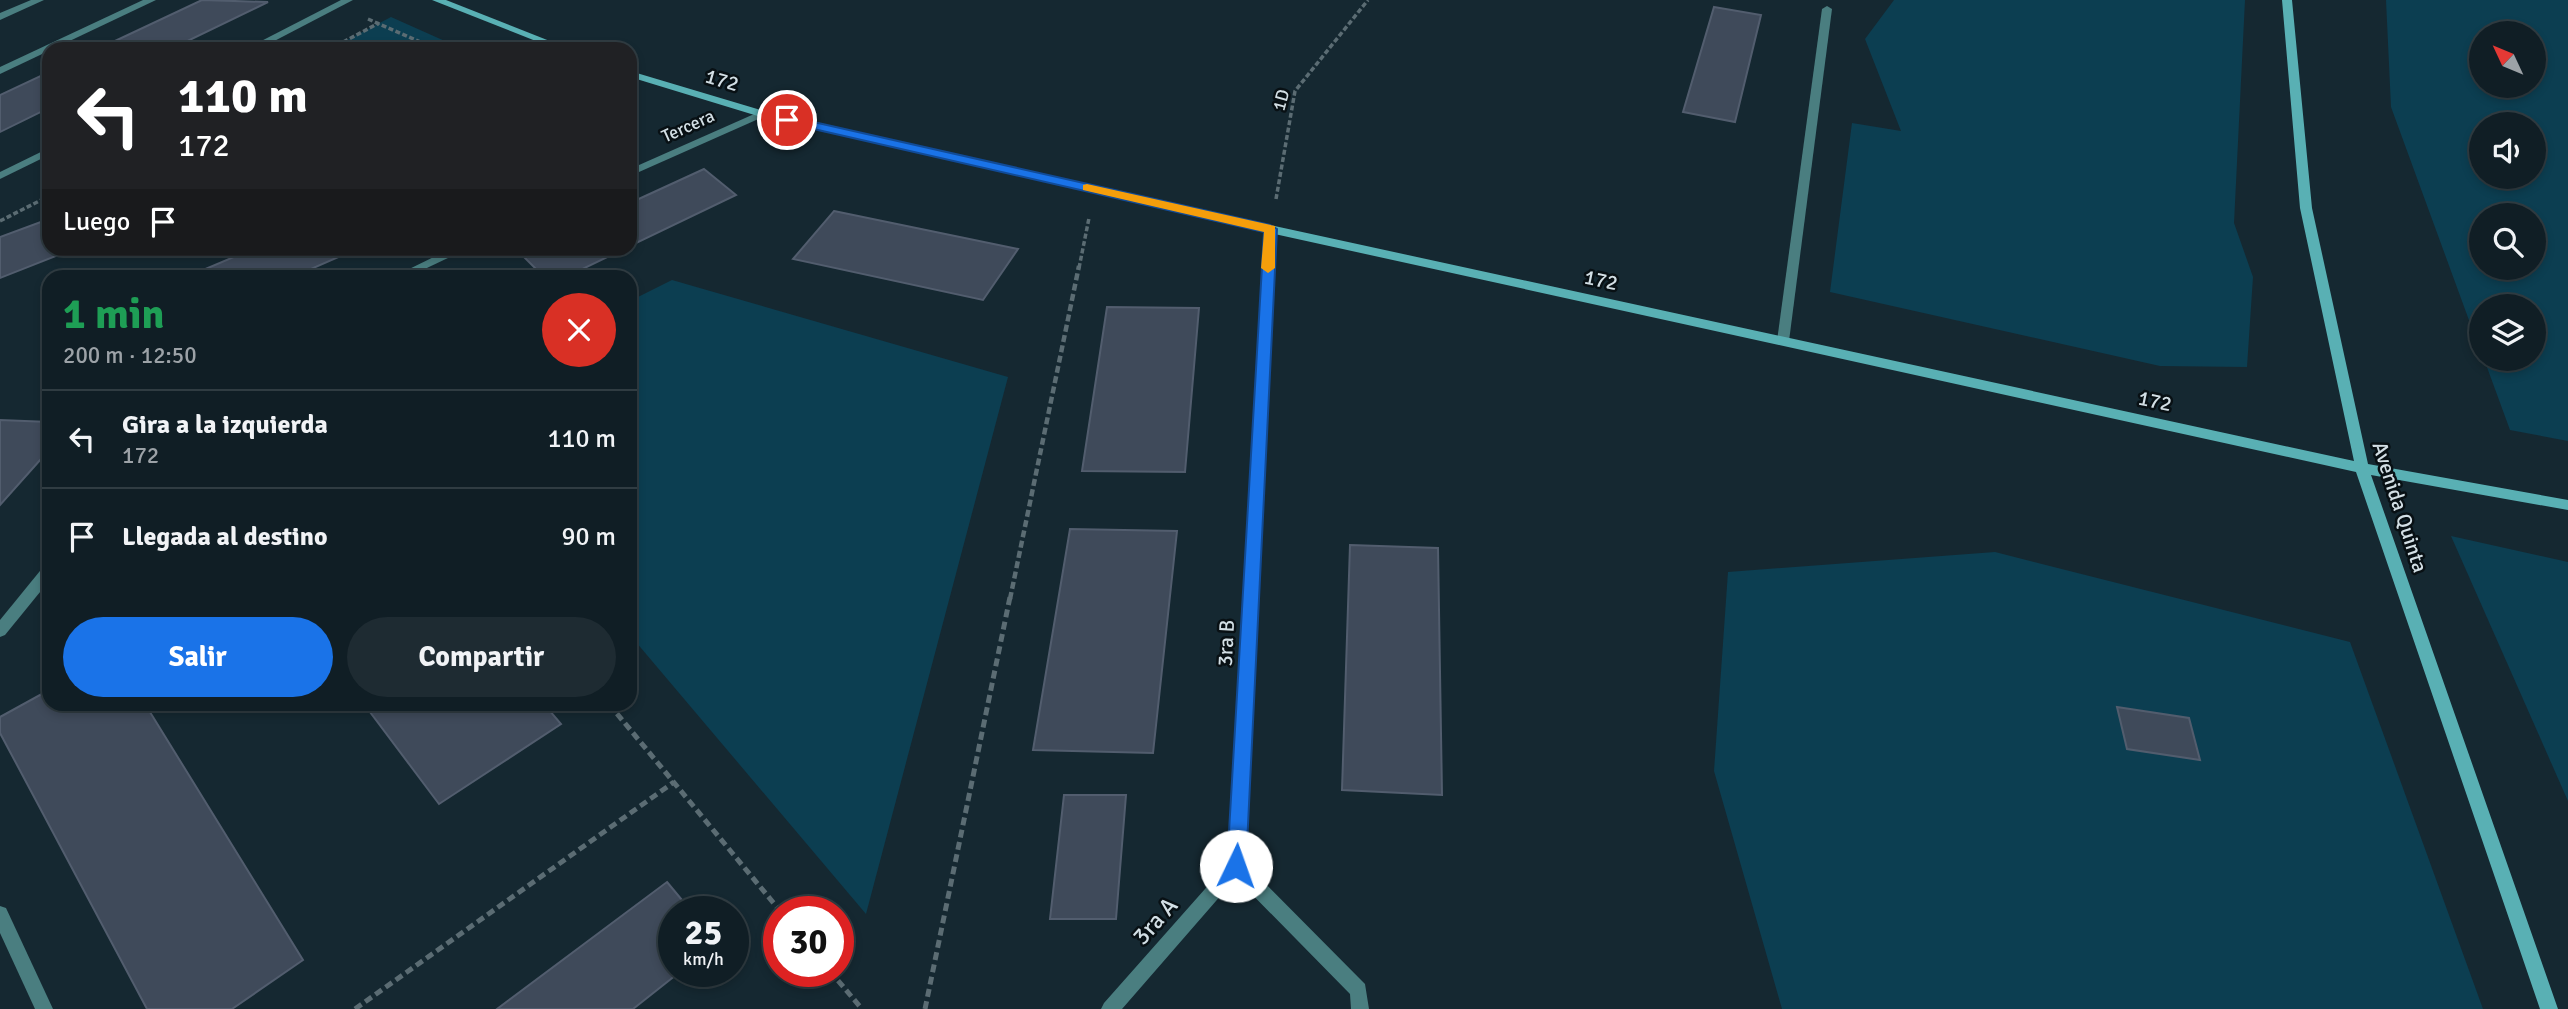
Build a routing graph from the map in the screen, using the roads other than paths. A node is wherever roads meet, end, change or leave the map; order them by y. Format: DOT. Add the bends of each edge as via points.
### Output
graph roads {
  1 [pos="39,0"];
  2 [pos="151,0"];
  3 [pos="348,0"];
  4 [pos="437,0"];
  5 [pos="2287,0"];
  6 [pos="1827,9"];
  7 [pos="0,17"];
  8 [pos="62,42"];
  9 [pos="265,42"];
  10 [pos="547,42"];
  11 [pos="42,51"];
  12 [pos="0,71"];
  13 [pos="637,76"];
  14 [pos="761,114"];
  15 [pos="42,155"];
  16 [pos="637,170"];
  17 [pos="0,176"];
  18 [pos="1270,229"];
  19 [pos="446,256"];
  20 [pos="414,270"];
  21 [pos="1783,341"];
  22 [pos="2362,468"];
  23 [pos="2568,505"];
  24 [pos="42,579"];
  25 [pos="0,631"];
  26 [pos="1236,866"];
  27 [pos="0,914"];
  28 [pos="44,1009"];
  29 [pos="1110,1009"];
  30 [pos="1360,1009"];
  31 [pos="2549,1009"];
  1 -- 7 [label="street"];
  2 -- 8 [label="street"];
  3 -- 9 [label="street"];
  4 -- 10 [label="street"];
  5 -- 22 [label="street, Avenida Quinta" via="2306,208"];
  6 -- 21 [label="street"];
  11 -- 12 [label="street"];
  13 -- 14 [label="street, 172"];
  14 -- 16 [label="street, Tercera"];
  14 -- 18 [label="street, 172"];
  15 -- 17 [label="street"];
  18 -- 21 [label="street, 172"];
  18 -- 26 [label="street, 3ra B"];
  19 -- 20 [label="street"];
  21 -- 22 [label="street, 172"];
  22 -- 23 [label="street, 172"];
  22 -- 31 [label="street, Avenida Quinta"];
  24 -- 25 [label="street"];
  26 -- 29 [label="street, 3ra A"];
  26 -- 30 [label="street" via="1359,990"];
  27 -- 28 [label="street"];
}
